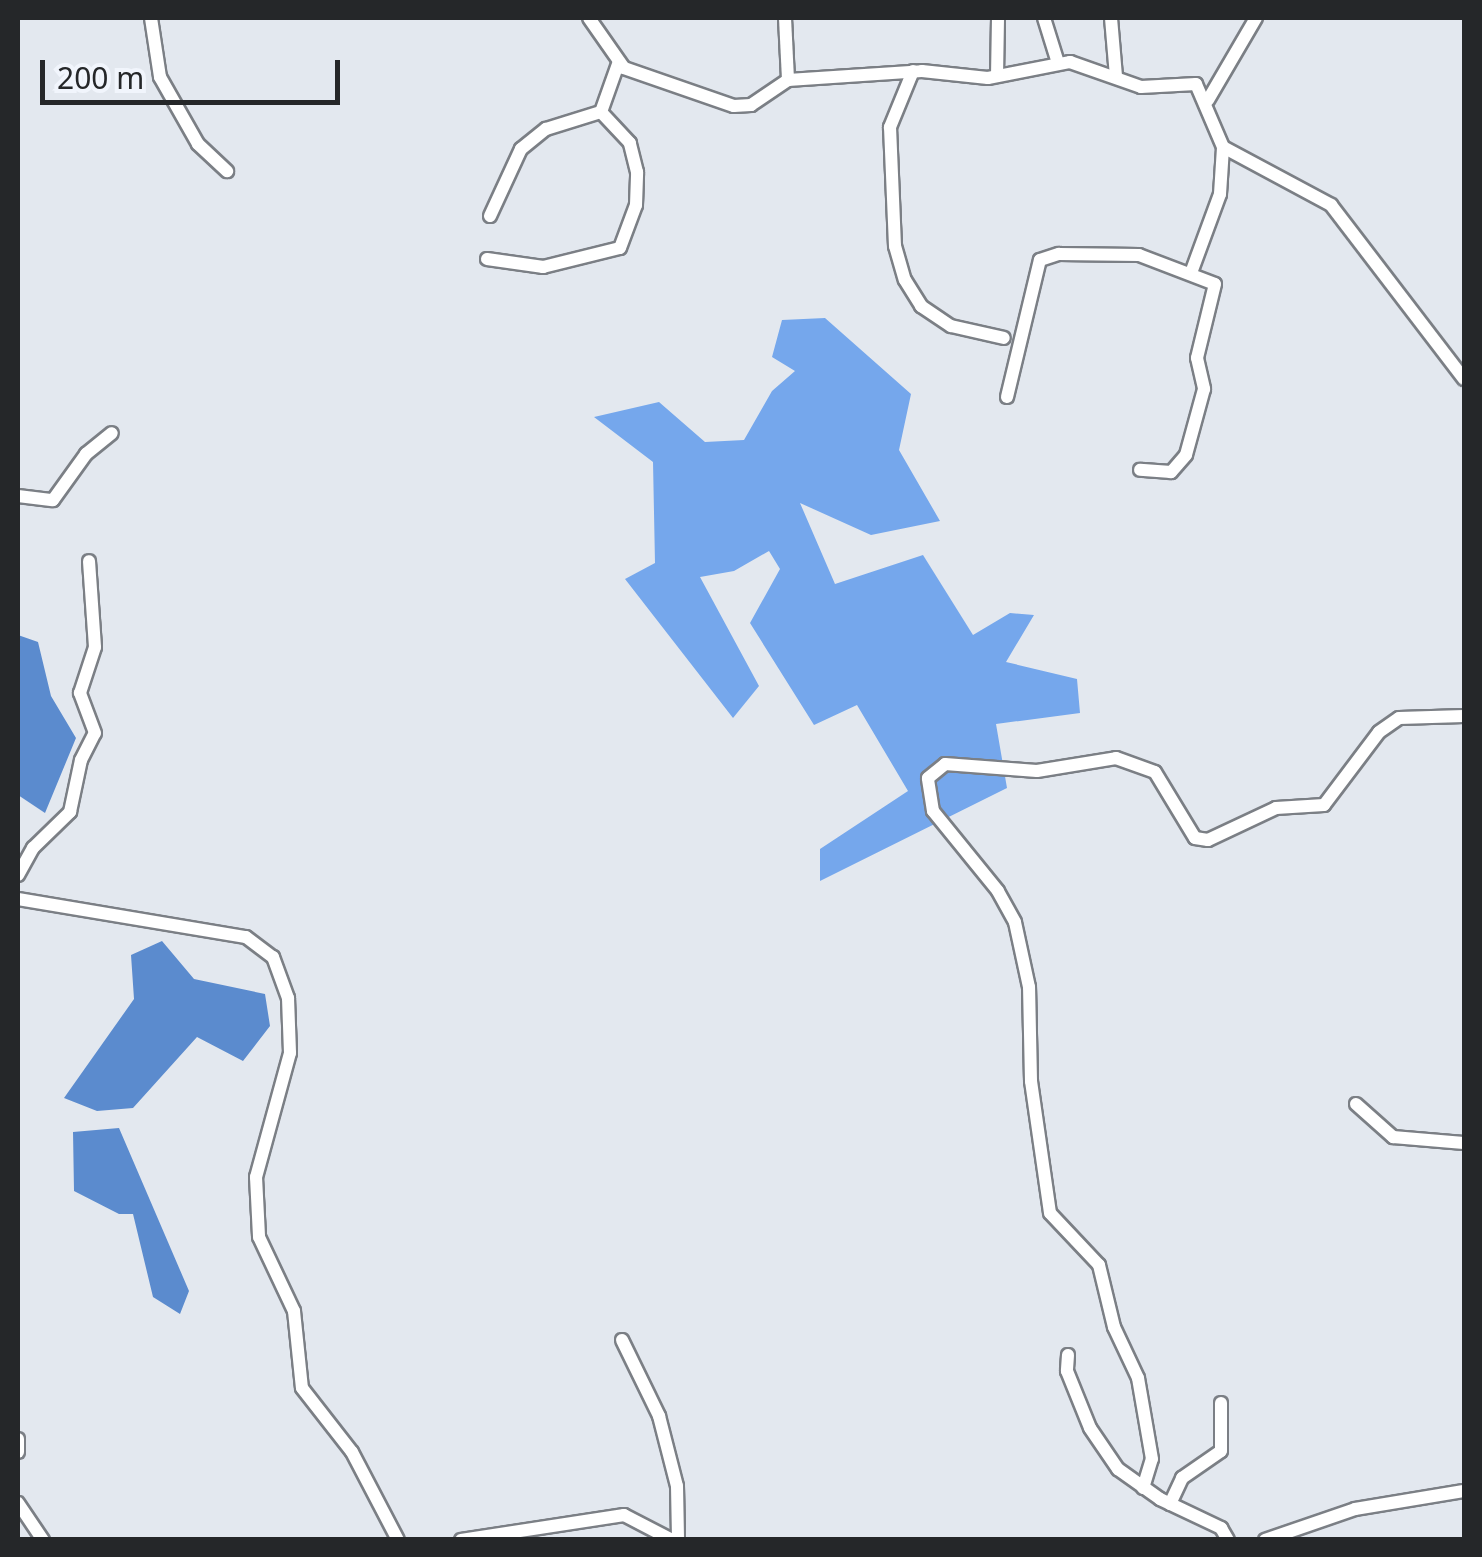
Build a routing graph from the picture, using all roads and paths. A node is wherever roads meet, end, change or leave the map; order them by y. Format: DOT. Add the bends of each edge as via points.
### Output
graph roads {
  1 [pos="151,18"];
  2 [pos="589,18"];
  3 [pos="785,18"];
  4 [pos="998,18"];
  5 [pos="1044,18"];
  6 [pos="1111,18"];
  7 [pos="1256,18"];
  8 [pos="1058,63"];
  9 [pos="618,64"];
  10 [pos="913,72"];
  11 [pos="997,76"];
  12 [pos="1116,76"];
  13 [pos="788,80"];
  14 [pos="1208,100"];
  15 [pos="601,112"];
  16 [pos="1224,147"];
  17 [pos="227,171"];
  18 [pos="490,216"];
  19 [pos="487,260"];
  20 [pos="1191,273"];
  21 [pos="1004,338"];
  22 [pos="1464,379"];
  23 [pos="1006,397"];
  24 [pos="112,433"];
  25 [pos="1140,470"];
  26 [pos="18,496"];
  27 [pos="89,561"];
  28 [pos="1464,716"];
  29 [pos="18,875"];
  30 [pos="18,899"];
  31 [pos="1356,1104"];
  32 [pos="1464,1143"];
  33 [pos="622,1340"];
  34 [pos="1068,1354"];
  35 [pos="1222,1404"];
  36 [pos="18,1438"];
  37 [pos="18,1452"];
  38 [pos="1143,1488"];
  39 [pos="1464,1491"];
  40 [pos="18,1503"];
  41 [pos="1170,1504"];
  42 [pos="43,1540"];
  43 [pos="398,1540"];
  44 [pos="460,1540"];
  45 [pos="675,1540"];
  46 [pos="1228,1540"];
  47 [pos="1265,1540"];
  1 -- 17 [label="street" via="160,77 198,144"];
  2 -- 9 [label="street"];
  3 -- 13 [label="street"];
  4 -- 11 [label="street"];
  5 -- 8 [label="street"];
  6 -- 12 [label="street"];
  7 -- 14 [label="street"];
  8 -- 11 [label="street"];
  8 -- 12 [label="street" via="1084,63"];
  9 -- 13 [label="street" via="734,106 752,104"];
  9 -- 15 [label="street"];
  10 -- 11 [label="street"];
  10 -- 13 [label="street"];
  10 -- 21 [label="street" via="890,127 895,246 904,280 921,306 951,326"];
  12 -- 14 [label="street" via="1141,87 1191,82"];
  14 -- 16 [label="street"];
  15 -- 18 [label="street" via="533,137"];
  15 -- 19 [label="street" via="630,144 637,172 636,204 620,248 543,266"];
  16 -- 20 [label="street" via="1220,194"];
  16 -- 22 [label="street" via="1331,204"];
  20 -- 23 [label="street" via="1139,255 1058,254 1040,260"];
  20 -- 25 [label="street" via="1218,288 1197,358 1204,382 1200,406 1178,468"];
  24 -- 26 [label="street" via="86,454 53,500"];
  27 -- 29 [label="street" via="95,648 80,693 95,733 80,760 70,812 40,840"];
  28 -- 38 [label="street" via="1398,718 1379,732 1324,805 1276,808 1208,840 1195,838 1155,772 1116,758 1036,772 944,764 928,778 933,810 998,891 1014,922 1027,973 1032,1082 1050,1213 1099,1265 1114,1327 1138,1378 1152,1459"];
  30 -- 43 [label="street" via="246,937 273,957 288,998 290,1054 256,1177 258,1237 294,1311 302,1388 352,1452"];
  31 -- 32 [label="street" via="1393,1137"];
  33 -- 45 [label="street" via="663,1430 677,1486"];
  34 -- 38 [label="street" via="1066,1371 1090,1428 1123,1474"];
  35 -- 41 [label="street" via="1220,1451 1182,1478"];
  36 -- 37 [label="street"];
  38 -- 41 [label="street"];
  39 -- 47 [label="street" via="1355,1508"];
  40 -- 42 [label="street"];
  41 -- 46 [label="street" via="1215,1524"];
  44 -- 45 [label="street" via="614,1515 642,1519"];
}
